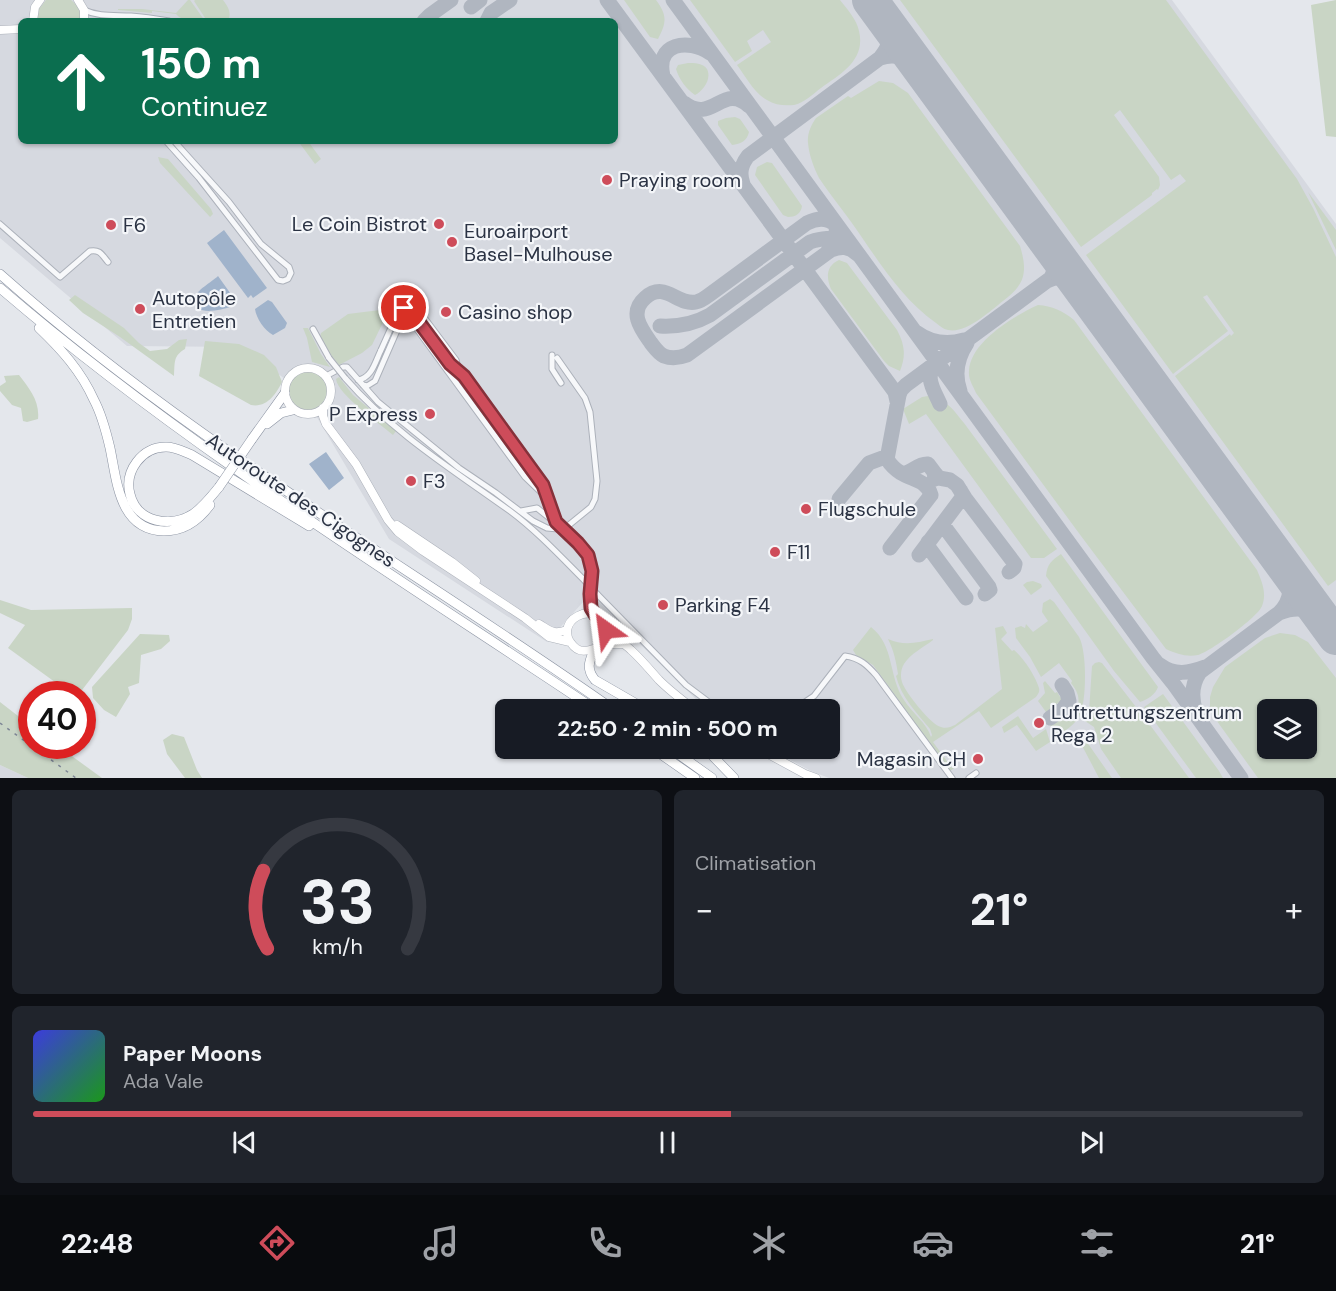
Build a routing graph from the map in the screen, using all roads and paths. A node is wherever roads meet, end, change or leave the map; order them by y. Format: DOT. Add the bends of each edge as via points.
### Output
graph roads {
  1 [pos="40,0"];
  2 [pos="78,0"];
  3 [pos="84,10"];
  4 [pos="32,18"];
  5 [pos="84,18"];
  6 [pos="146,18"];
  7 [pos="18,28"];
  8 [pos="0,30"];
  9 [pos="169,144"];
  10 [pos="177,144"];
  11 [pos="0,224"];
  12 [pos="108,262"];
  13 [pos="0,274"];
  14 [pos="0,288"];
  15 [pos="10,297"];
  16 [pos="410,313"];
  17 [pos="402,319"];
  18 [pos="313,329"];
  19 [pos="326,376"];
  20 [pos="360,382"];
  21 [pos="561,383"];
  22 [pos="285,393"];
  23 [pos="323,408"];
  24 [pos="293,410"];
  25 [pos="308,415"];
  26 [pos="497,425"];
  27 [pos="492,432"];
  28 [pos="333,434"];
  29 [pos="254,440"];
  30 [pos="220,488"];
  31 [pos="550,501"];
  32 [pos="382,508"];
  33 [pos="521,511"];
  34 [pos="556,522"];
  35 [pos="564,529"];
  36 [pos="354,549"];
  37 [pos="423,551"];
  38 [pos="436,551"];
  39 [pos="492,596"];
  40 [pos="596,616"];
  41 [pos="525,618"];
  42 [pos="567,630"];
  43 [pos="606,630"];
  44 [pos="570,642"];
  45 [pos="622,644"];
  46 [pos="597,648"];
  47 [pos="579,699"];
  48 [pos="598,699"];
  49 [pos="628,699"];
  50 [pos="682,699"];
  51 [pos="705,699"];
  52 [pos="810,699"];
  53 [pos="667,759"];
  54 [pos="685,759"];
  55 [pos="716,759"];
  56 [pos="777,759"];
  57 [pos="976,773"];
  58 [pos="694,778"];
  59 [pos="712,778"];
  60 [pos="734,778"];
  61 [pos="816,778"];
  62 [pos="952,778"];
  63 [pos="969,778"];
  1 -- 4 [label="street"];
  2 -- 3 [label="street"];
  3 -- 5 [label="street"];
  3 -- 6 [label="street"];
  7 -- 8 [label="street"];
  9 -- 10 [label="street" via="200,178 278,280 288,279 289,267 261,244"];
  11 -- 12 [label="street" via="60,277 90,251 99,251"];
  13 -- 48 [label="highway, Autoroute des Cigognes" via="89,350 205,436"];
  14 -- 15 [label="highway, Autoroute des Cigognes"];
  15 -- 30 [label="highway" via="63,351 88,388 105,430 120,496 133,518 155,530 180,529 203,514"];
  15 -- 36 [label="highway, Autoroute des Cigognes" via="84,358 199,443"];
  16 -- 17 [label="street"];
  17 -- 20 [label="street" via="375,381 367,386"];
  17 -- 27 [label="street" via="411,321"];
  18 -- 51 [label="street, bridge" via="329,358 365,400 542,539 686,685"];
  19 -- 20 [label="street" via="347,367"];
  19 -- 22 [label="street" via="313,368 299,369 289,377"];
  19 -- 23 [label="street" via="331,393"];
  20 -- 26 [label="street, bridge" via="369,376 399,310 404,308 410,310 450,364 464,376"];
  20 -- 33 [label="street" via="430,446"];
  21 -- 35 [label="street" via="552,369 555,357 585,398 590,412 597,481 593,505"];
  22 -- 24 [label="street"];
  22 -- 29 [label="highway"];
  23 -- 25 [label="street"];
  23 -- 28 [label="street" via="324,420"];
  24 -- 25 [label="street"];
  24 -- 29 [label="highway" via="277,416"];
  25 -- 28 [label="street"];
  26 -- 27 [label="street"];
  26 -- 31 [label="street" via="543,485"];
  27 -- 31 [label="street" via="525,477"];
  28 -- 32 [label="street"];
  29 -- 30 [label="highway, bridge"];
  30 -- 36 [label="highway" via="195,513 160,522 146,517 132,503 129,479 135,464 146,453 157,448 176,448"];
  31 -- 34 [label="street"];
  32 -- 37 [label="street" via="398,532"];
  32 -- 38 [label="street" via="403,530"];
  33 -- 34 [label="street" via="537,508"];
  33 -- 35 [label="street" via="548,528"];
  34 -- 35 [label="street"];
  35 -- 40 [label="street" via="591,562 590,604"];
  36 -- 47 [label="highway, Autoroute des Cigognes"];
  37 -- 38 [label="street"];
  37 -- 39 [label="street"];
  38 -- 39 [label="street"];
  39 -- 41 [label="street"];
  40 -- 42 [label="street" via="578,616"];
  40 -- 43 [label="street"];
  41 -- 42 [label="street" via="553,633"];
  41 -- 44 [label="street" via="549,637"];
  42 -- 44 [label="street"];
  43 -- 45 [label="street"];
  43 -- 46 [label="street"];
  44 -- 46 [label="street" via="583,651"];
  45 -- 46 [label="street"];
  45 -- 50 [label="street"];
  46 -- 49 [label="highway" via="589,660 591,675"];
  52 -- 62 [label="street" via="845,656 855,657 876,675"];
  53 -- 58 [label="highway"];
  54 -- 59 [label="highway"];
  55 -- 60 [label="highway"];
  56 -- 61 [label="street"];
  57 -- 63 [label="street"];
}
